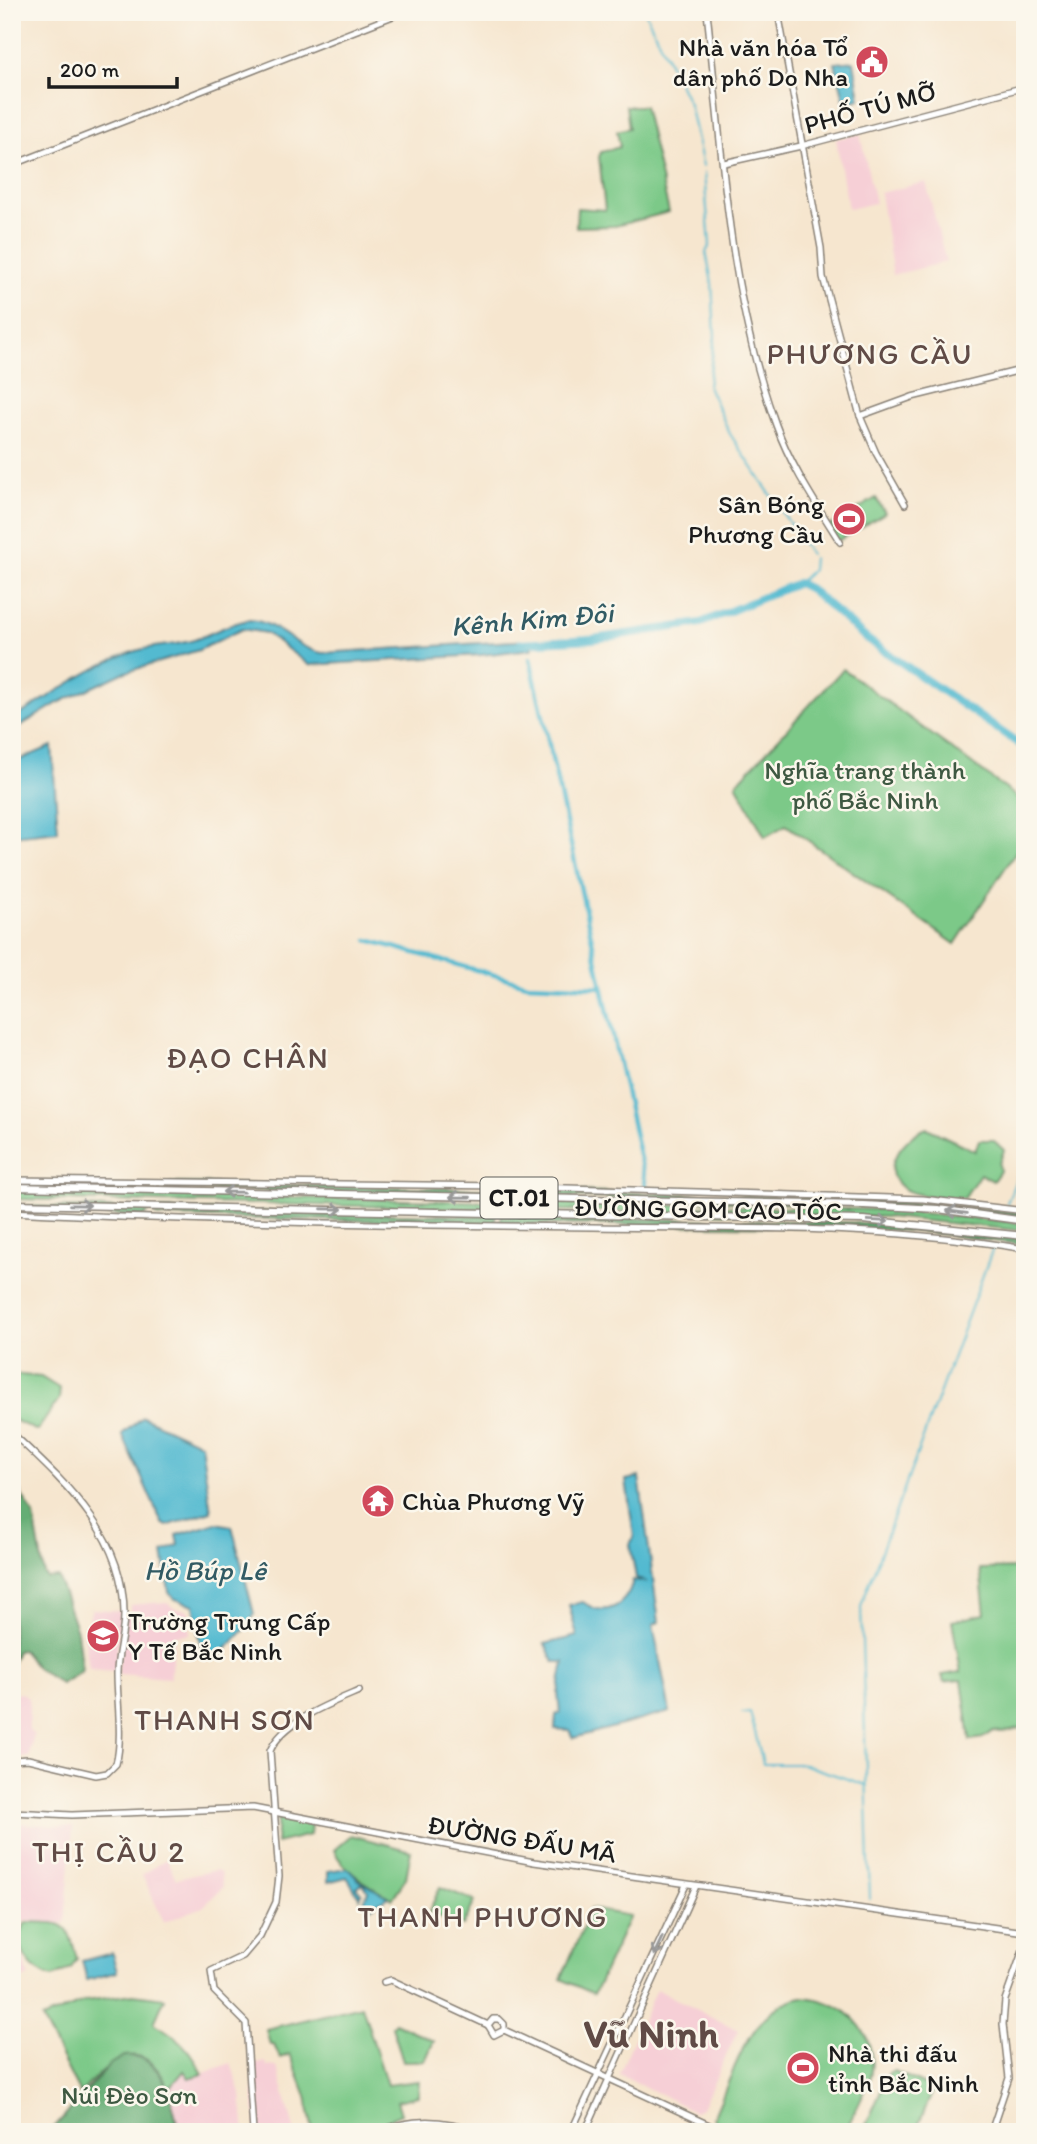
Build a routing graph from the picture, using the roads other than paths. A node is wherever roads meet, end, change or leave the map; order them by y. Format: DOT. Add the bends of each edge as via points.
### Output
graph roads {
  1 [pos="403,12"];
  2 [pos="707,12"];
  3 [pos="778,12"];
  4 [pos="1025,88"];
  5 [pos="801,146"];
  6 [pos="723,163"];
  7 [pos="12,165"];
  8 [pos="1025,369"];
  9 [pos="860,416"];
  10 [pos="905,504"];
  11 [pos="840,541"];
  12 [pos="12,1180"];
  13 [pos="12,1187"];
  14 [pos="12,1203"];
  15 [pos="1025,1211"];
  16 [pos="12,1212"];
  17 [pos="1025,1221"];
  18 [pos="1025,1236"];
  19 [pos="1025,1249"];
  20 [pos="12,1433"];
  21 [pos="359,1691"];
  22 [pos="12,1760"];
  23 [pos="274,1811"];
  24 [pos="12,1812"];
  25 [pos="686,1885"];
  26 [pos="696,1886"];
  27 [pos="1025,1932"];
  28 [pos="1025,1944"];
  29 [pos="384,1982"];
  30 [pos="636,1992"];
  31 [pos="647,1997"];
  32 [pos="488,2025"];
  33 [pos="504,2030"];
  34 [pos="599,2073"];
  35 [pos="610,2078"];
  36 [pos="253,2132"];
  37 [pos="379,2132"];
  38 [pos="479,2132"];
  39 [pos="571,2132"];
  40 [pos="585,2132"];
  41 [pos="724,2132"];
  42 [pos="992,2132"];
  1 -- 7 [label="main road"];
  2 -- 6 [label="main road"];
  3 -- 5 [label="main road"];
  4 -- 5 [label="main road, PHỐ TÚ MỠ"];
  5 -- 6 [label="main road, PHỐ TÚ MỠ"];
  5 -- 9 [label="main road" via="823,276"];
  6 -- 11 [label="main road" via="740,282 769,402 788,452"];
  8 -- 9 [label="main road" via="912,397"];
  9 -- 10 [label="main road"];
  12 -- 15 [label="main road, ĐƯỜNG GOM CAO TỐC" via="501,1186 923,1199"];
  17 -- 13 [label="highway, CT.01, one-way" via="863,1205"];
  14 -- 18 [label="highway, CT.01, one-way" via="863,1220"];
  16 -- 19 [label="main road, ĐƯỜNG GOM CAO TỐC" via="399,1225 842,1230 926,1235"];
  20 -- 22 [label="main road" via="79,1500 112,1550 124,1617 117,1673 117,1765 96,1775 28,1759"];
  21 -- 23 [label="main road" via="315,1710 274,1742 270,1751"];
  23 -- 24 [label="main road, ĐƯỜNG ĐẤU MÃ" via="227,1807 72,1815"];
  23 -- 25 [label="main road, ĐƯỜNG ĐẤU MÃ" via="415,1842"];
  23 -- 36 [label="main road" via="279,1876 276,1902 260,1936 243,1955 211,1971 214,1991 246,2023"];
  25 -- 26 [label="main road, ĐƯỜNG ĐẤU MÃ"];
  25 -- 30 [label="main road, one-way"];
  26 -- 27 [label="main road, ĐƯỜNG ĐẤU MÃ"];
  26 -- 31 [label="main road"];
  28 -- 42 [label="main road" via="1005,2000 1009,2078"];
  29 -- 32 [label="main road" via="391,1980"];
  30 -- 31 [label="main road"];
  30 -- 34 [label="main road"];
  31 -- 35 [label="main road"];
  32 -- 33 [label="main road" via="494,2035"];
  32 -- 33 [label="main road" via="499,2019"];
  33 -- 34 [label="main road"];
  34 -- 35 [label="main road"];
  34 -- 39 [label="main road"];
  35 -- 40 [label="main road"];
  35 -- 41 [label="main road"];
  37 -- 38 [label="main road" via="402,2123 426,2121"];
}
